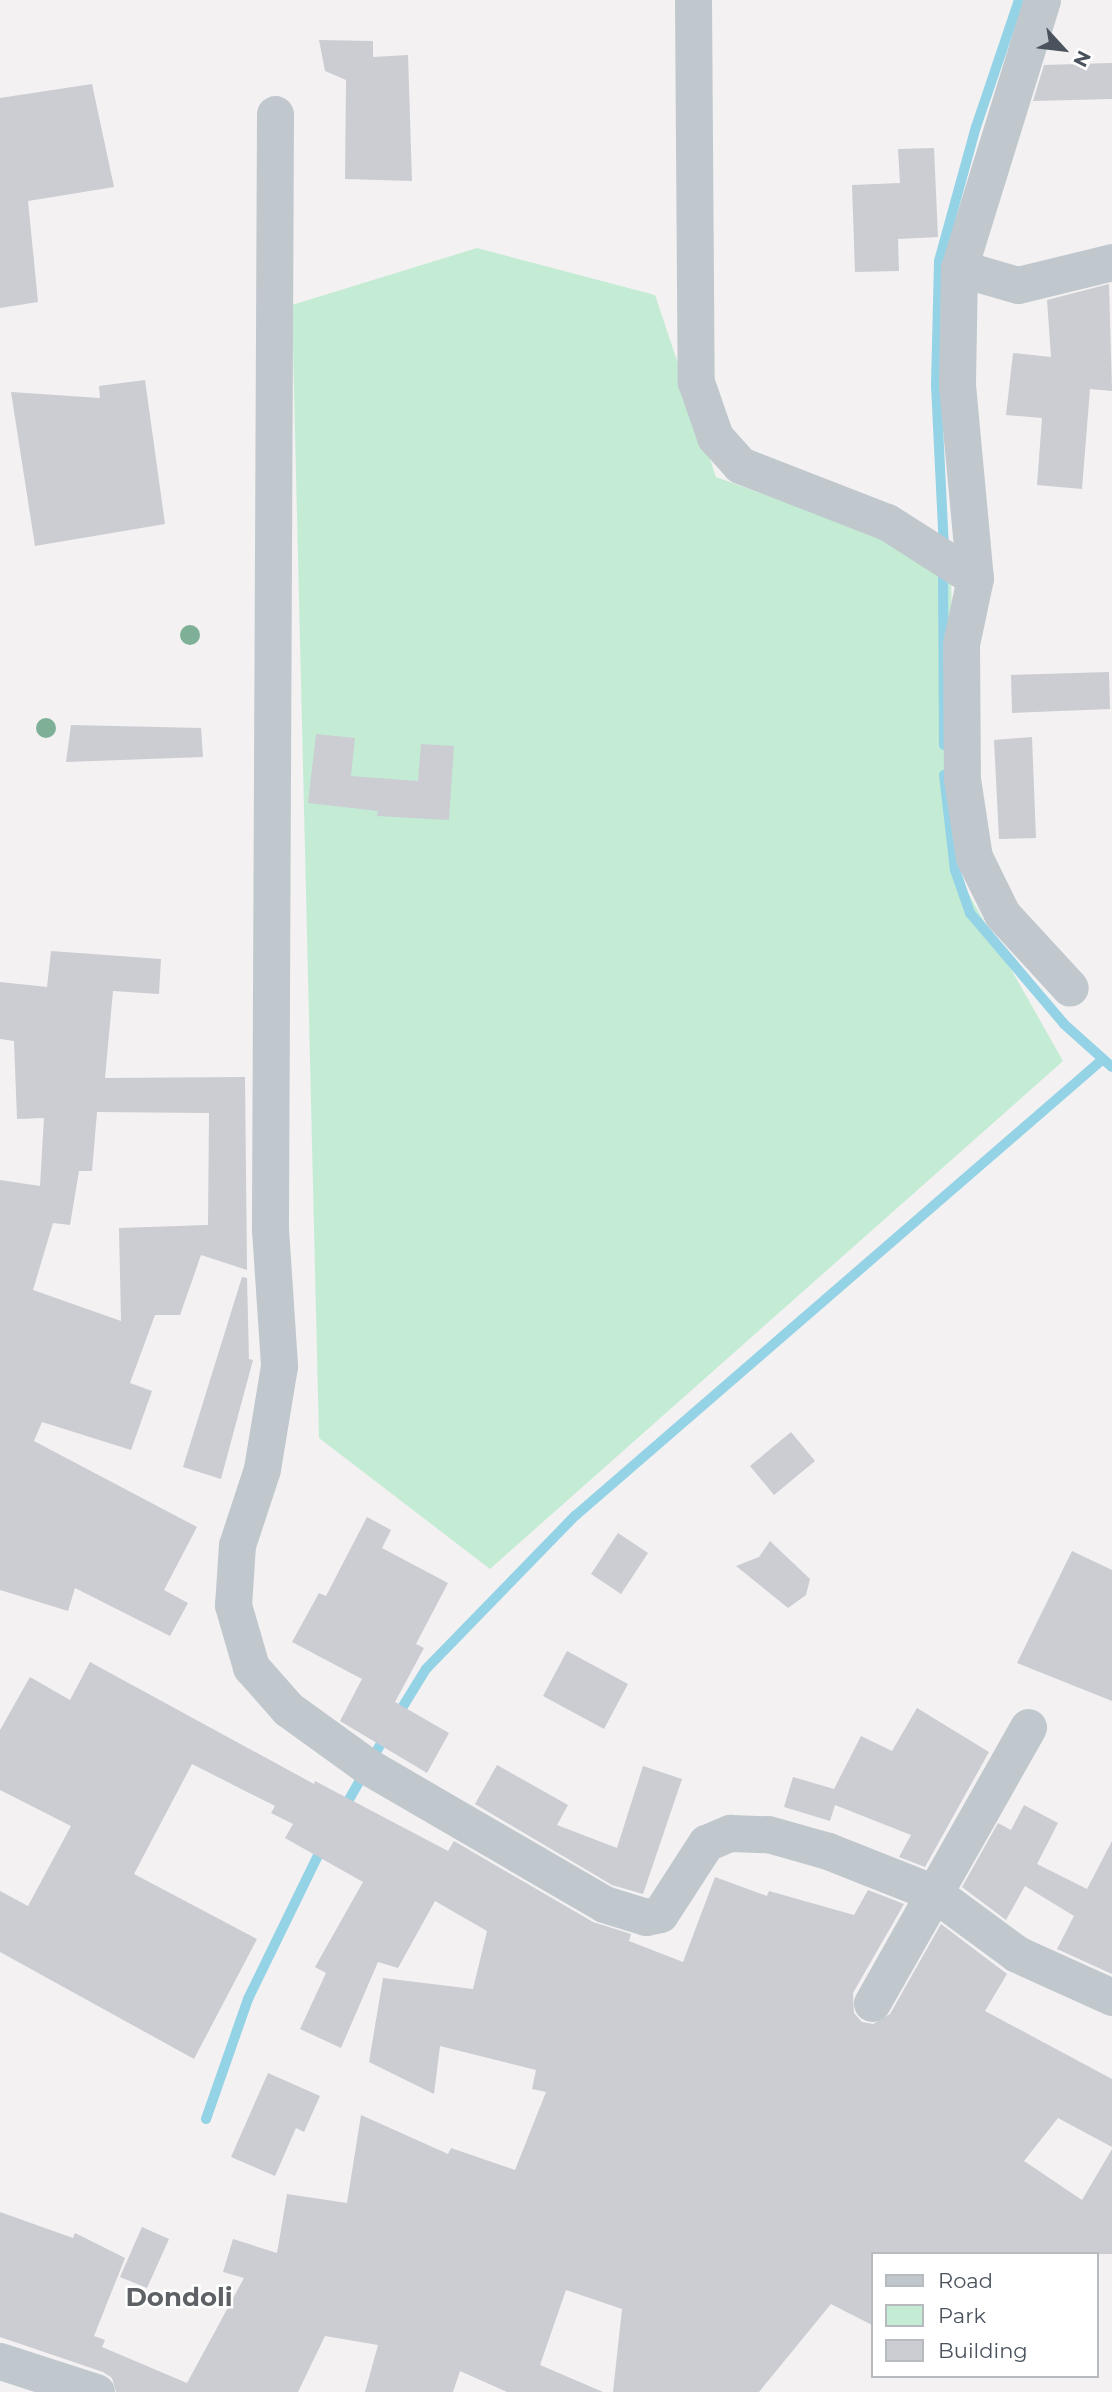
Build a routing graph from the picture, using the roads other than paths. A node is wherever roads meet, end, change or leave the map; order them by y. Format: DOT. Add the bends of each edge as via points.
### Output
graph roads {
  1 [pos="693,0"];
  2 [pos="1042,0"];
  3 [pos="275,114"];
  4 [pos="1112,262"];
  5 [pos="959,268"];
  6 [pos="954,564"];
  7 [pos="1070,988"];
  8 [pos="1028,1727"];
  9 [pos="934,1894"];
  10 [pos="1112,1997"];
  11 [pos="872,2003"];
  12 [pos="0,2361"];
  13 [pos="96,2392"];
  1 -- 6 [label="street" via="696,382 715,437 740,465 887,522"];
  2 -- 5 [label="street"];
  3 -- 9 [label="street" via="270,1229 279,1366 262,1469 237,1545 233,1605 251,1667 288,1709 367,1766 604,1904 646,1917 660,1914 706,1843 730,1833 768,1834 828,1851"];
  4 -- 5 [label="street" via="1018,285"];
  5 -- 6 [label="street"];
  6 -- 7 [label="street" via="961,644 962,779 974,857 1002,914"];
  8 -- 9 [label="street"];
  9 -- 10 [label="street" via="1017,1954"];
  9 -- 11 [label="street"];
  12 -- 13 [label="street"];
}
